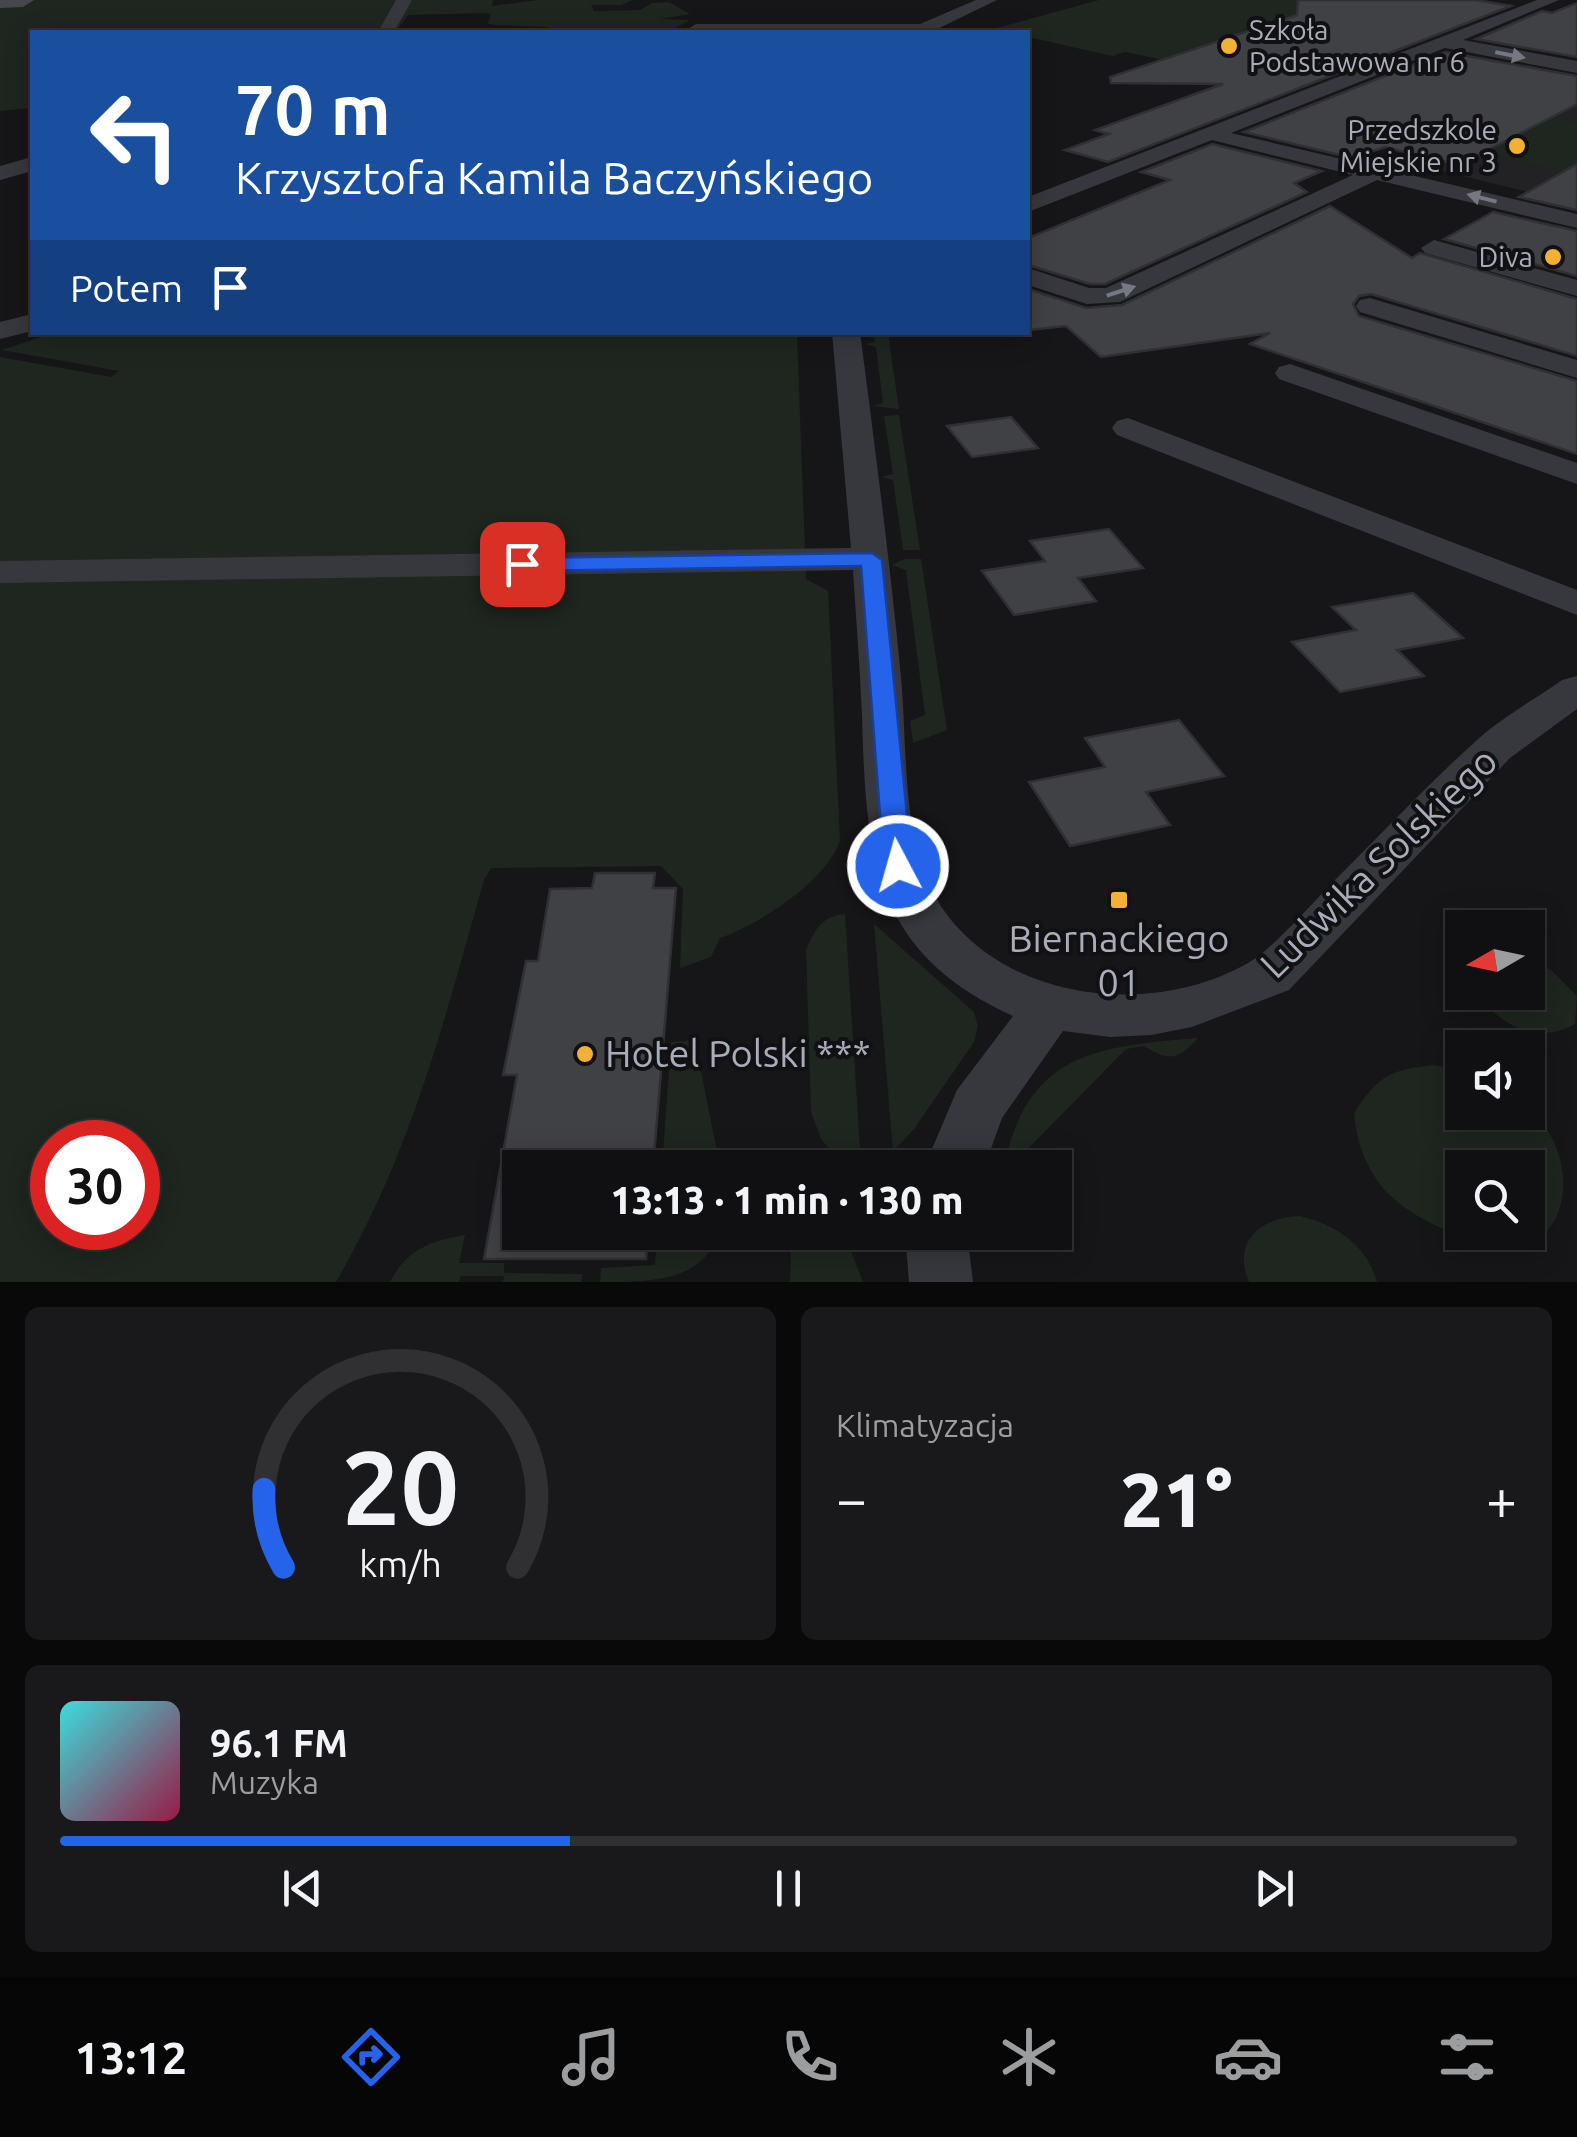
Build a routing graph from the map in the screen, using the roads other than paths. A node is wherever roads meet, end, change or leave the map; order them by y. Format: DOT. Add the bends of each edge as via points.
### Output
graph roads {
  1 [pos="23,0"];
  2 [pos="404,0"];
  3 [pos="989,0"];
  4 [pos="1551,0"];
  5 [pos="0,2"];
  6 [pos="731,11"];
  7 [pos="387,30"];
  8 [pos="694,30"];
  9 [pos="925,30"];
  10 [pos="1443,42"];
  11 [pos="1577,68"];
  12 [pos="1211,134"];
  13 [pos="30,165"];
  14 [pos="1375,172"];
  15 [pos="0,174"];
  16 [pos="1030,204"];
  17 [pos="1577,221"];
  18 [pos="1434,248"];
  19 [pos="1030,277"];
  20 [pos="1577,288"];
  21 [pos="1370,306"];
  22 [pos="30,323"];
  23 [pos="0,331"];
  24 [pos="846,335"];
  25 [pos="1577,369"];
  26 [pos="1290,373"];
  27 [pos="1128,428"];
  28 [pos="1577,474"];
  29 [pos="872,560"];
  30 [pos="0,572"];
  31 [pos="1577,603"];
  32 [pos="1577,689"];
  33 [pos="1049,1008"];
  34 [pos="961,1150"];
  35 [pos="938,1250"];
  36 [pos="941,1282"];
  1 -- 5 [label="street"];
  2 -- 7 [label="street"];
  3 -- 9 [label="street"];
  4 -- 10 [label="street"];
  6 -- 8 [label="street"];
  10 -- 11 [label="street, one-way"];
  10 -- 12 [label="street"];
  12 -- 14 [label="street"];
  12 -- 16 [label="street"];
  13 -- 15 [label="street"];
  17 -- 14 [label="street, one-way"];
  19 -- 14 [label="street, one-way" via="1087,296 1110,296"];
  18 -- 20 [label="street"];
  21 -- 25 [label="street"];
  22 -- 23 [label="street"];
  24 -- 29 [label="street, Ludwika Solskiego"];
  26 -- 28 [label="street"];
  27 -- 31 [label="street"];
  29 -- 30 [label="street"];
  29 -- 33 [label="street, Ludwika Solskiego" via="889,781 906,888 919,914 968,965 1003,991"];
  32 -- 33 [label="street, Ludwika Solskiego" via="1494,748 1270,976 1187,1009 1124,1017"];
  33 -- 34 [label="street" via="978,1108"];
  35 -- 36 [label="street"];
}
